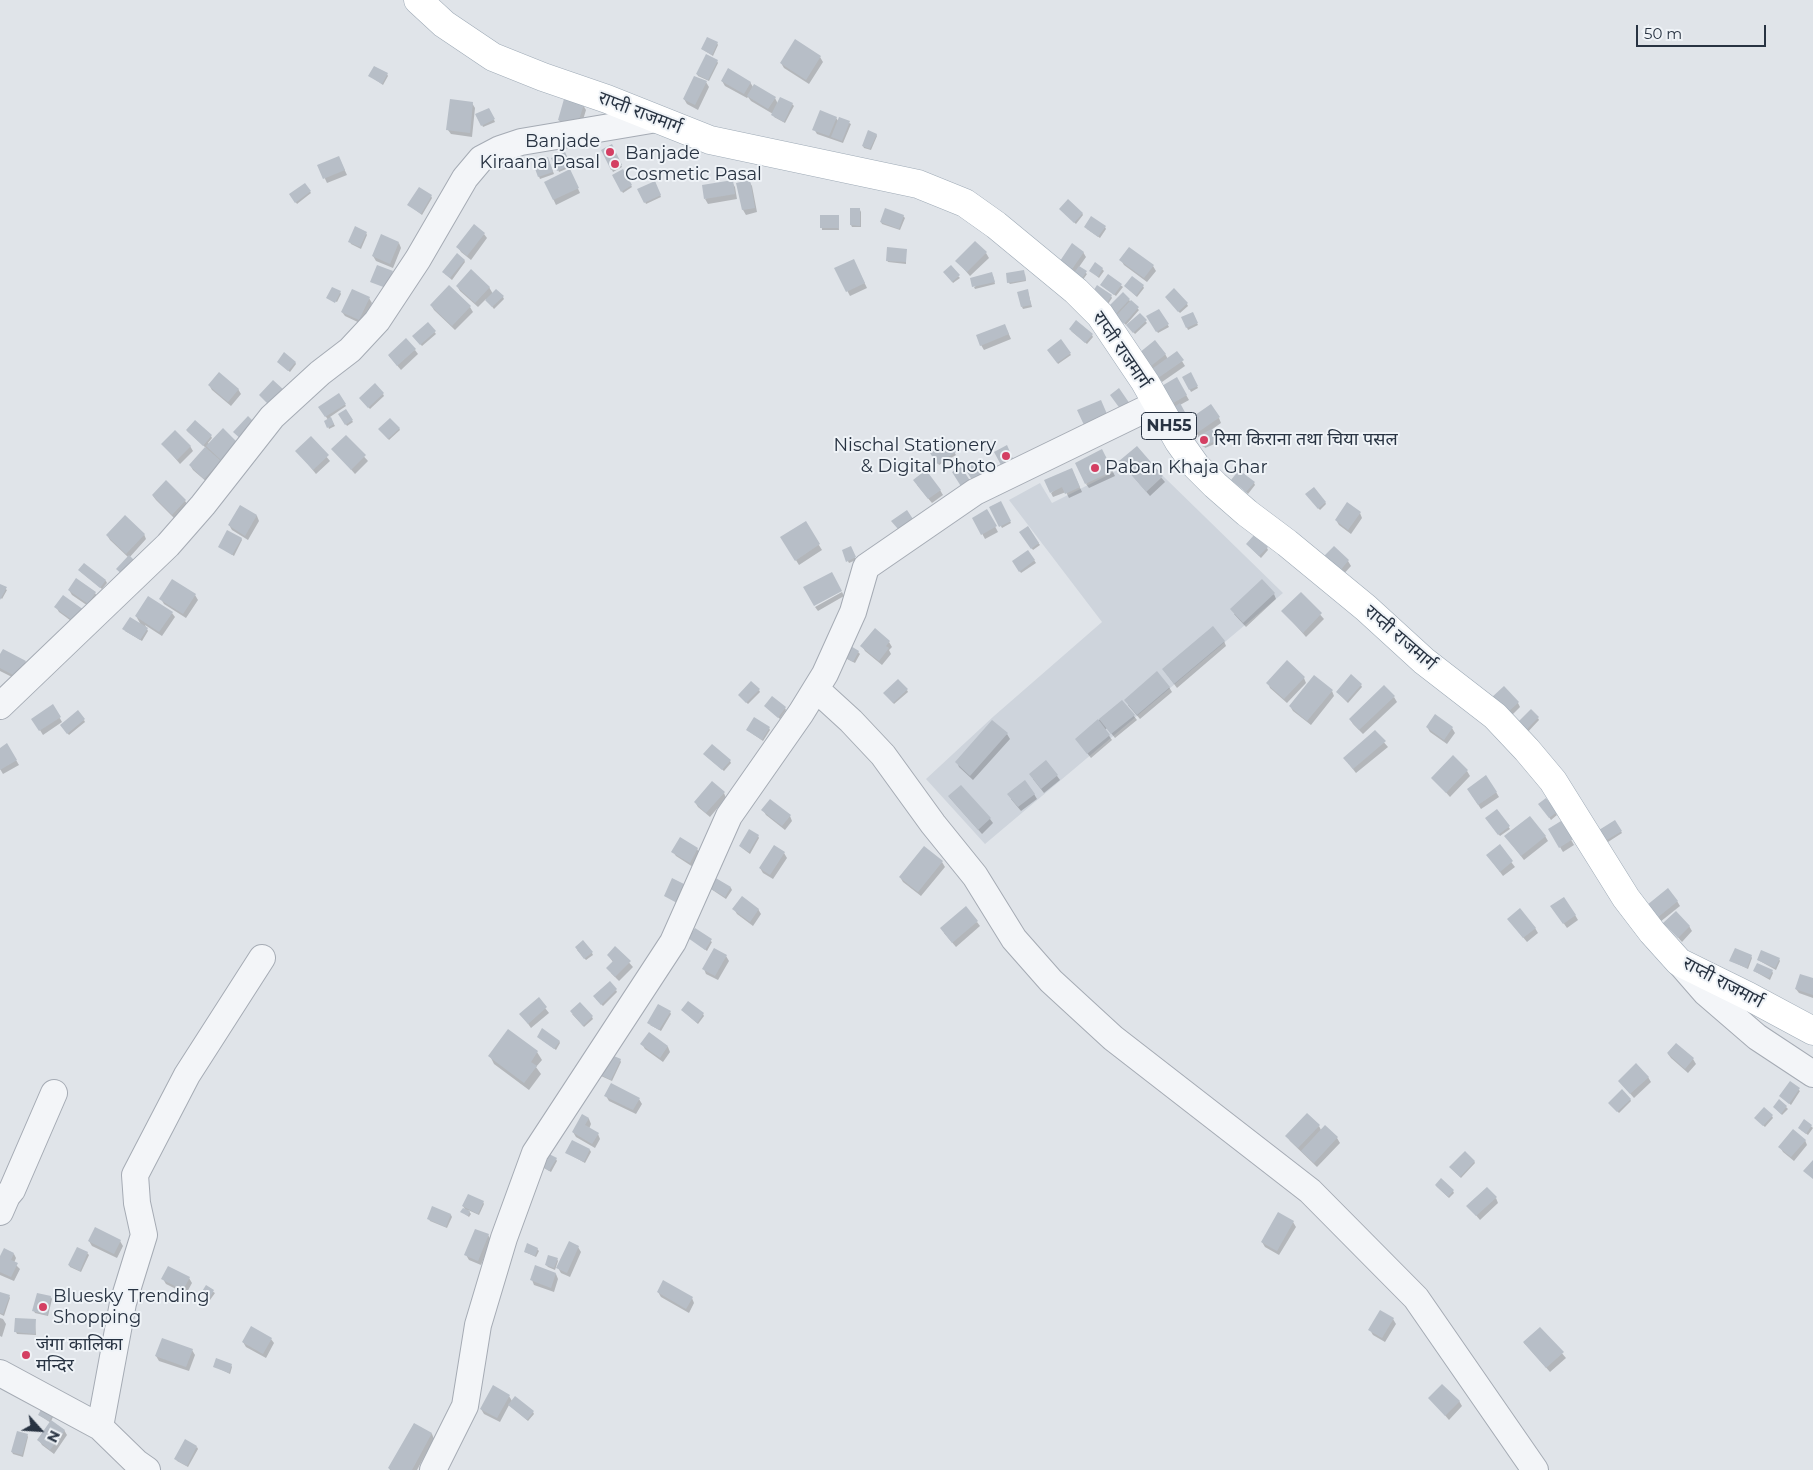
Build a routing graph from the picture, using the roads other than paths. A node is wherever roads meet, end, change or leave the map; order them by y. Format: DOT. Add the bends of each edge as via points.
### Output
graph roads {
  1 [pos="418,0"];
  2 [pos="657,119"];
  3 [pos="1156,404"];
  4 [pos="816,689"];
  5 [pos="0,706"];
  6 [pos="262,958"];
  7 [pos="1680,962"];
  8 [pos="1813,1031"];
  9 [pos="1813,1074"];
  10 [pos="54,1093"];
  11 [pos="0,1212"];
  12 [pos="0,1373"];
  13 [pos="100,1427"];
  14 [pos="147,1470"];
  15 [pos="433,1470"];
  16 [pos="1535,1470"];
  1 -- 2 [label="main road, राप्ती राजमार्ग / NH55" via="444,24 493,57"];
  2 -- 3 [label="main road, राप्ती राजमार्ग / NH55" via="710,140 918,184 965,203 1038,259 1100,315"];
  2 -- 5 [label="street" via="521,142 480,159 465,178 378,321 350,350 320,372 272,417 168,545"];
  3 -- 4 [label="street" via="975,492 866,567 853,612"];
  3 -- 7 [label="main road, राप्ती राजमार्ग / NH55" via="1196,466 1214,485 1366,608 1424,661 1495,716 1528,750 1553,781 1626,898"];
  4 -- 15 [label="street" via="729,816 673,942 535,1153 504,1238 478,1325 465,1406"];
  4 -- 16 [label="street" via="884,755 975,876 1014,939 1051,981 1113,1038 1310,1191 1416,1298"];
  6 -- 13 [label="street" via="186,1075 135,1175 144,1235 124,1303"];
  7 -- 8 [label="main road, राप्ती राजमार्ग / NH55"];
  7 -- 9 [label="street" via="1706,993 1757,1037"];
  10 -- 11 [label="street"];
  12 -- 13 [label="street"];
  13 -- 14 [label="street"];
}
